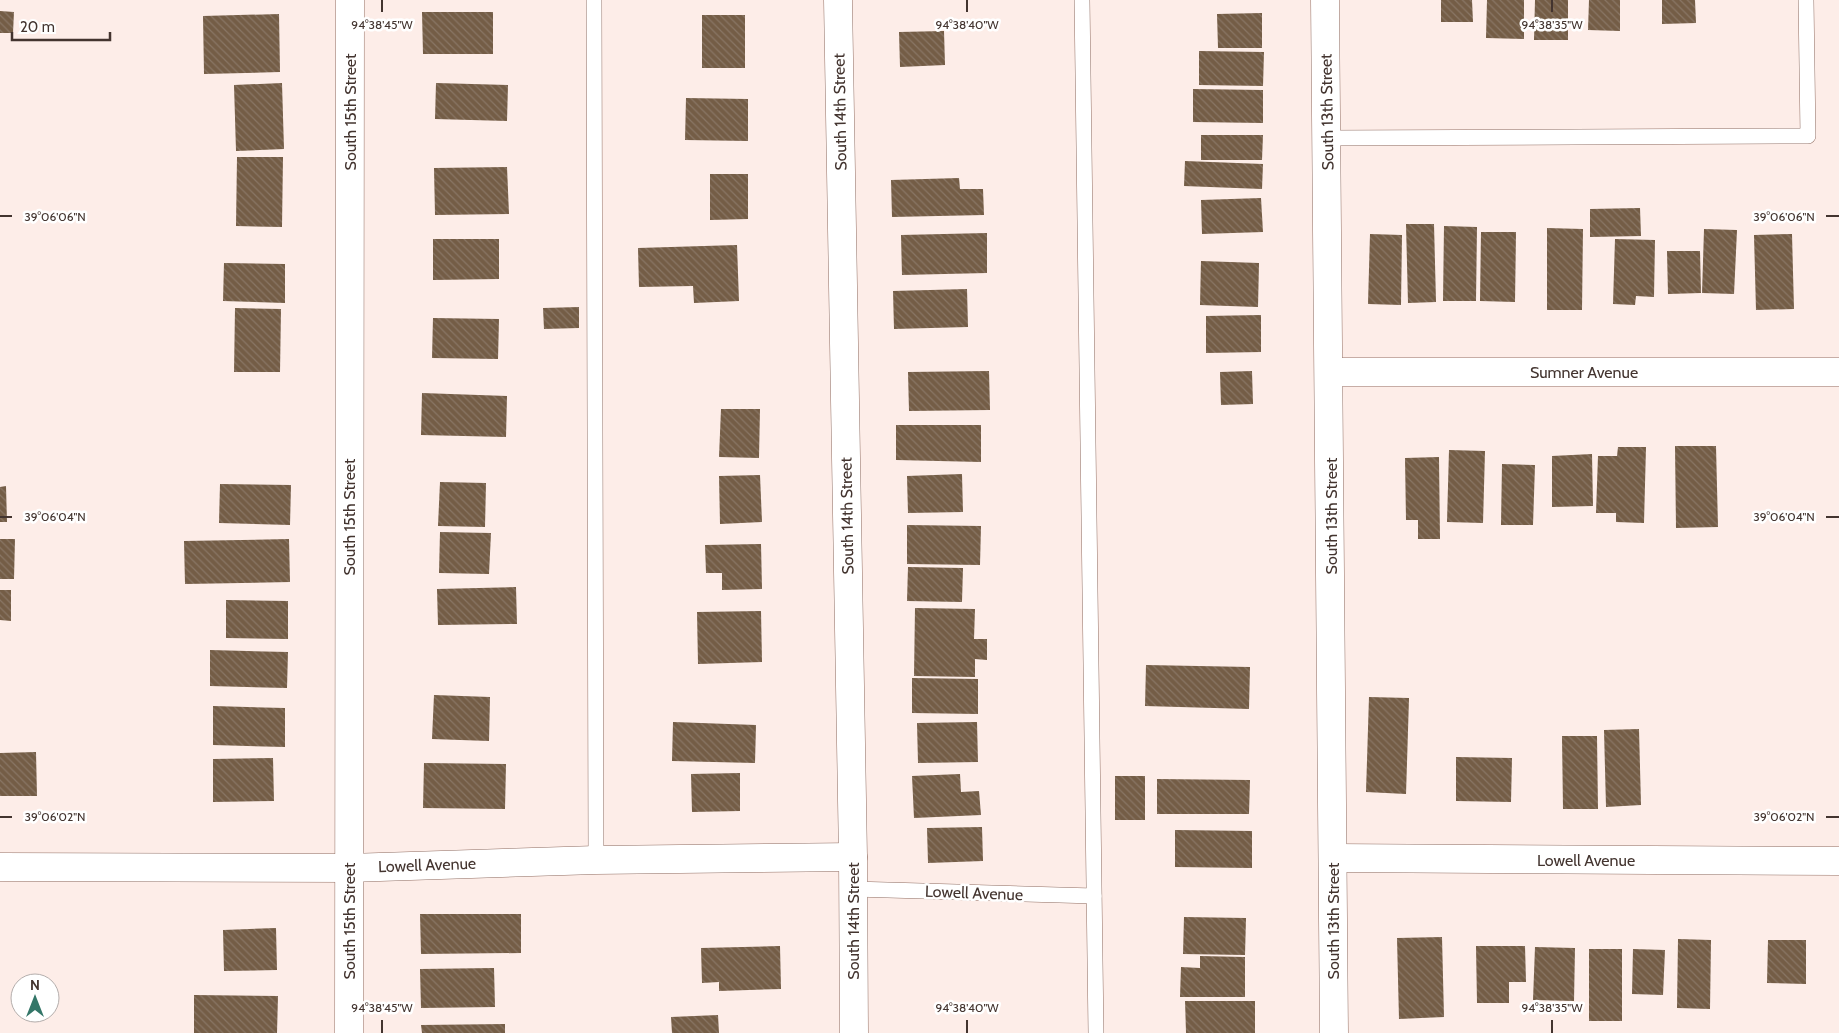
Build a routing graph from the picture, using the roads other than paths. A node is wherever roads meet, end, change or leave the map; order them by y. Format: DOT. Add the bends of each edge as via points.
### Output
graph roads {
  1 [pos="350,0"];
  2 [pos="594,0"];
  3 [pos="838,0"];
  4 [pos="1082,0"];
  5 [pos="1325,0"];
  6 [pos="1806,0"];
  7 [pos="1327,138"];
  8 [pos="1330,372"];
  9 [pos="1839,372"];
  10 [pos="853,857"];
  11 [pos="1333,858"];
  12 [pos="596,860"];
  13 [pos="1839,861"];
  14 [pos="0,867"];
  15 [pos="349,868"];
  16 [pos="853,889"];
  17 [pos="1094,896"];
  18 [pos="349,1033"];
  19 [pos="854,1033"];
  20 [pos="1096,1033"];
  21 [pos="1334,1033"];
  1 -- 15 [label="street, South 15th Street"];
  2 -- 12 [label="lane"];
  3 -- 10 [label="street, South 14th Street"];
  4 -- 17 [label="lane"];
  5 -- 7 [label="street, South 13th Street"];
  6 -- 7 [label="lane" via="1808,136"];
  7 -- 8 [label="street, South 13th Street"];
  8 -- 9 [label="street, Sumner Avenue"];
  8 -- 11 [label="street, South 13th Street"];
  10 -- 12 [label="street, Lowell Avenue"];
  10 -- 16 [label="street, South 14th Street"];
  11 -- 13 [label="street, Lowell Avenue"];
  11 -- 21 [label="street, South 13th Street"];
  12 -- 15 [label="street, Lowell Avenue"];
  14 -- 15 [label="street, Lowell Avenue"];
  15 -- 18 [label="street, South 15th Street"];
  16 -- 17 [label="lane, Lowell Avenue"];
  16 -- 19 [label="street, South 14th Street"];
  17 -- 20 [label="lane"];
}
